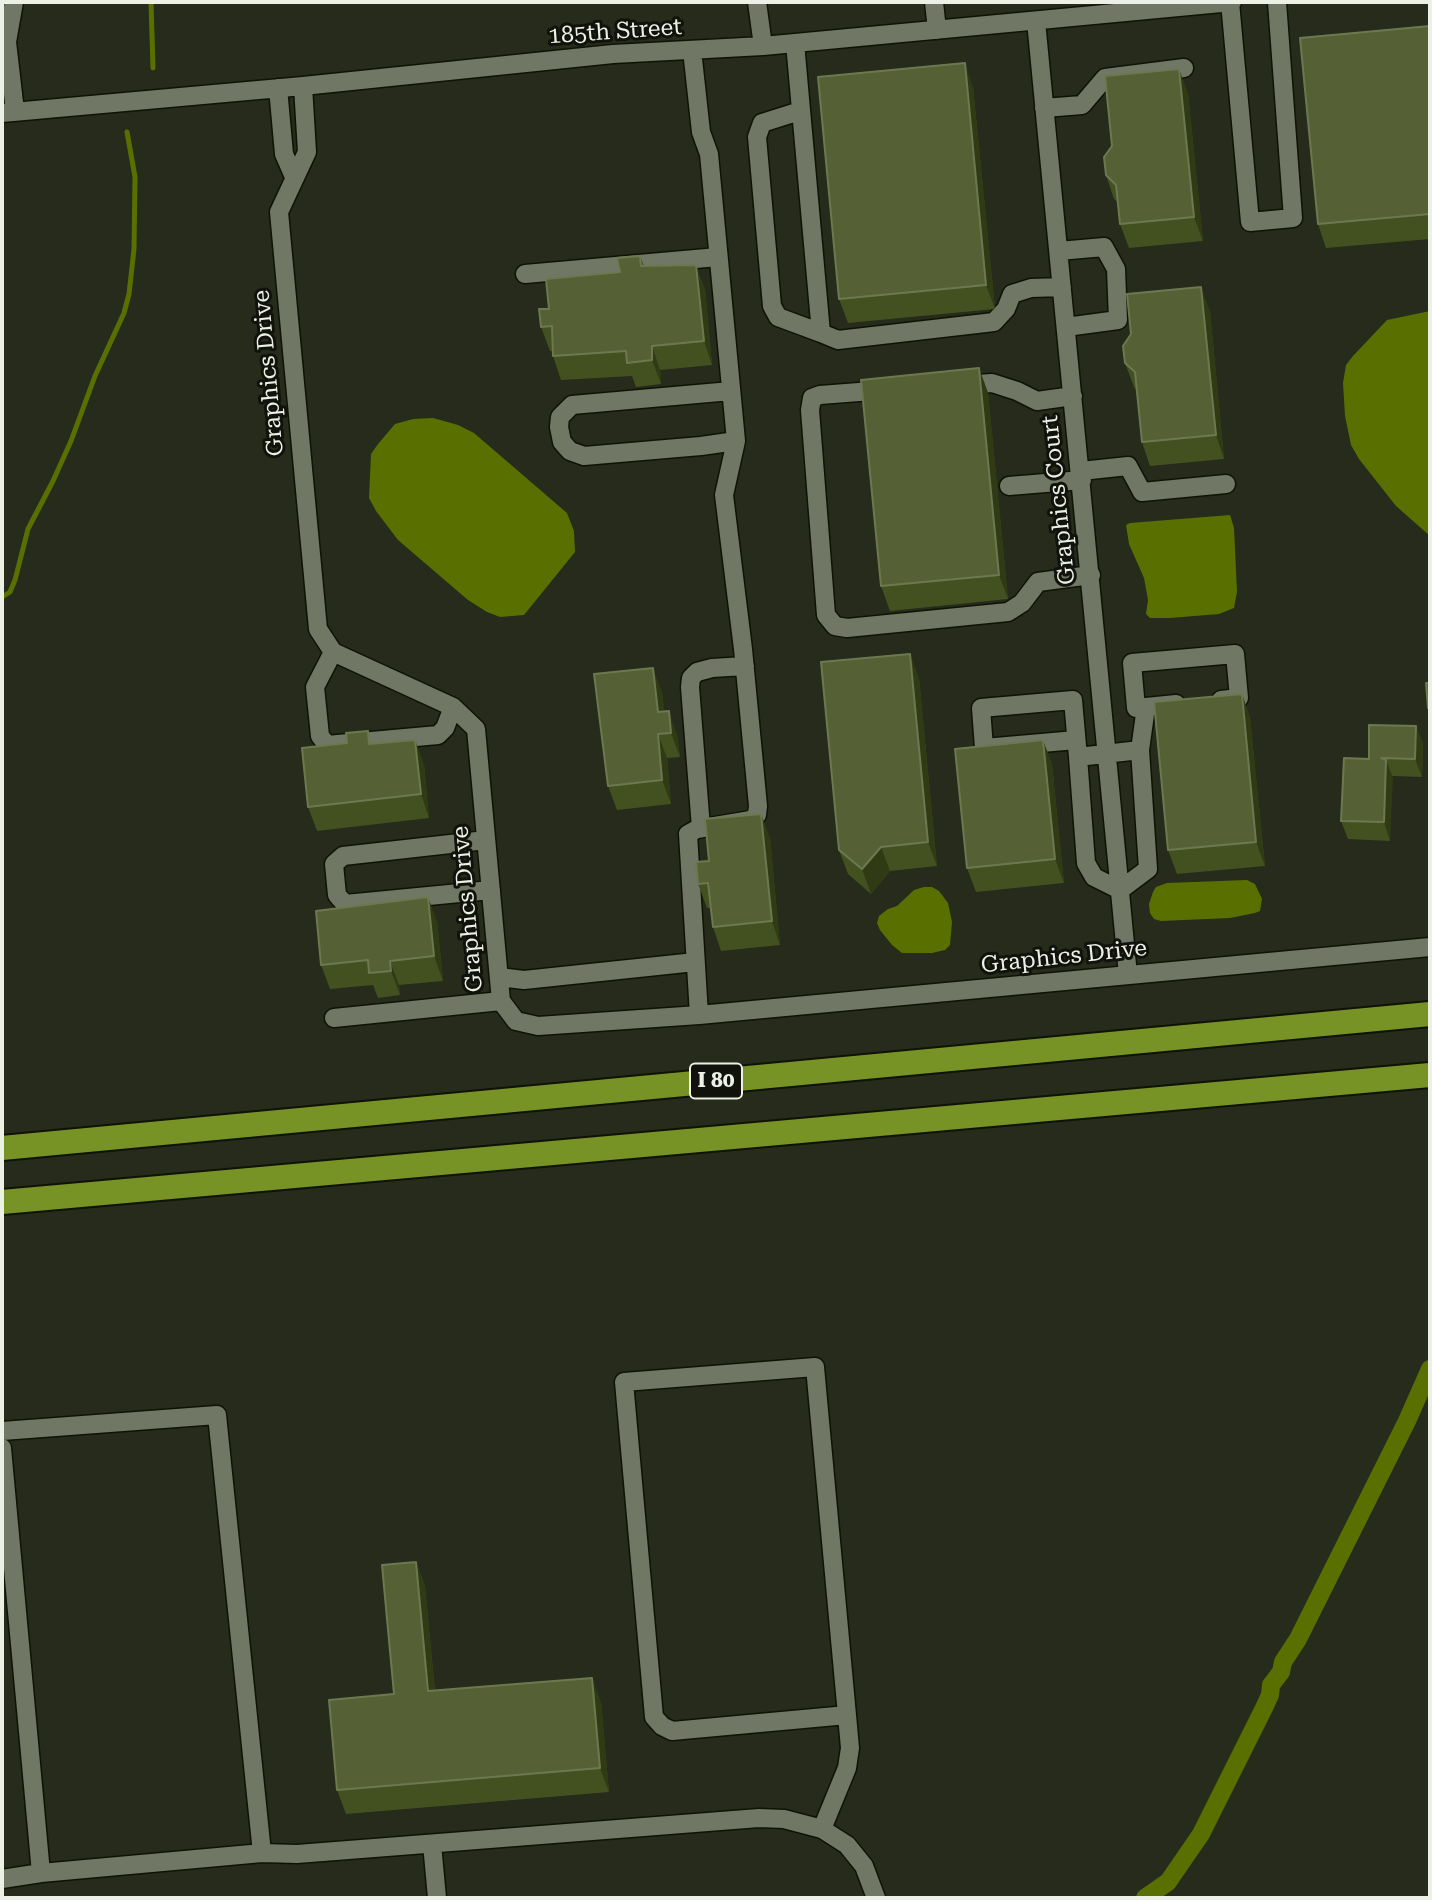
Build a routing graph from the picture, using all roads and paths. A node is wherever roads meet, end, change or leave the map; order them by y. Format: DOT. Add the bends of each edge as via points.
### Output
graph roads {
  1 [pos="14,2"];
  2 [pos="757,2"];
  3 [pos="934,2"];
  4 [pos="1231,2"];
  5 [pos="1277,2"];
  6 [pos="1194,4"];
  7 [pos="1139,6"];
  8 [pos="1036,21"];
  9 [pos="937,30"];
  10 [pos="794,43"];
  11 [pos="763,46"];
  12 [pos="692,50"];
  13 [pos="1184,68"];
  14 [pos="303,86"];
  15 [pos="278,88"];
  16 [pos="1044,108"];
  17 [pos="800,111"];
  18 [pos="8,112"];
  19 [pos="294,177"];
  20 [pos="1059,251"];
  21 [pos="718,257"];
  22 [pos="525,274"];
  23 [pos="1062,287"];
  24 [pos="1066,327"];
  25 [pos="821,333"];
  26 [pos="939,387"];
  27 [pos="899,389"];
  28 [pos="731,391"];
  29 [pos="1073,396"];
  30 [pos="736,441"];
  31 [pos="1081,475"];
  32 [pos="1226,484"];
  33 [pos="1009,486"];
  34 [pos="1091,575"];
  35 [pos="332,652"];
  36 [pos="745,666"];
  37 [pos="453,707"];
  38 [pos="1146,707"];
  39 [pos="1077,748"];
  40 [pos="1140,750"];
  41 [pos="1108,752"];
  42 [pos="701,828"];
  43 [pos="486,840"];
  44 [pos="491,890"];
  45 [pos="1121,890"];
  46 [pos="1430,947"];
  47 [pos="695,962"];
  48 [pos="1129,975"];
  49 [pos="499,977"];
  50 [pos="502,1001"];
  51 [pos="1430,1014"];
  52 [pos="699,1015"];
  53 [pos="334,1018"];
  54 [pos="1430,1075"];
  55 [pos="2,1148"];
  56 [pos="2,1202"];
  57 [pos="2,1431"];
  58 [pos="2,1448"];
  59 [pos="847,1715"];
  60 [pos="822,1829"];
  61 [pos="432,1844"];
  62 [pos="262,1853"];
  63 [pos="41,1873"];
  64 [pos="2,1880"];
  65 [pos="437,1898"];
  66 [pos="876,1898"];
  1 -- 18 [label="street" via="7,42"];
  2 -- 11 [label="street"];
  3 -- 9 [label="street"];
  4 -- 5 [label="street" via="1250,222 1293,218"];
  4 -- 6 [label="street, 185th Street"];
  6 -- 7 [label="street, 185th Street"];
  7 -- 8 [label="street, 185th Street"];
  8 -- 9 [label="street, 185th Street"];
  8 -- 16 [label="street, Graphics Court"];
  9 -- 10 [label="street, 185th Street"];
  10 -- 11 [label="street, 185th Street"];
  10 -- 17 [label="street"];
  11 -- 12 [label="street, 185th Street"];
  12 -- 14 [label="street, 185th Street"];
  12 -- 21 [label="street" via="701,132 709,153"];
  13 -- 16 [label="street" via="1105,78 1082,105"];
  14 -- 15 [label="street, 185th Street"];
  14 -- 19 [label="street, Graphics Drive" via="307,152"];
  15 -- 18 [label="street, 185th Street"];
  15 -- 19 [label="street" via="284,154"];
  16 -- 20 [label="street, Graphics Court"];
  17 -- 25 [label="street"];
  17 -- 25 [label="street" via="762,123 757,137 772,306 778,317"];
  19 -- 35 [label="street, Graphics Drive" via="279,212 318,629"];
  20 -- 23 [label="street, Graphics Court"];
  20 -- 24 [label="street" via="1104,247 1116,269 1118,320"];
  21 -- 22 [label="street"];
  21 -- 28 [label="street"];
  23 -- 24 [label="street, Graphics Court"];
  23 -- 25 [label="street" via="1012,294 994,322 838,340"];
  24 -- 29 [label="street, Graphics Court"];
  26 -- 29 [label="street" via="992,383 1037,401"];
  27 -- 34 [label="street" via="812,398 826,615 835,626 1007,612 1022,603 1038,582"];
  28 -- 30 [label="street"];
  28 -- 30 [label="street" via="572,405 560,417 559,427 562,442 584,456"];
  29 -- 31 [label="street, Graphics Court"];
  30 -- 36 [label="street" via="724,495"];
  31 -- 32 [label="street" via="1128,466 1142,492"];
  31 -- 33 [label="street"];
  31 -- 34 [label="street, Graphics Court"];
  34 -- 41 [label="street, Graphics Court"];
  35 -- 37 [label="street, Graphics Drive"];
  35 -- 37 [label="street" via="315,687 320,736 327,745 438,735"];
  36 -- 42 [label="street" via="712,668 691,678"];
  36 -- 42 [label="street" via="757,815 751,820"];
  37 -- 43 [label="street, Graphics Drive" via="476,729"];
  38 -- 38 [label="street" via="1239,698 1235,653 1132,663 1136,708"];
  38 -- 40 [label="street"];
  39 -- 39 [label="street" via="1073,700 981,708 984,748"];
  39 -- 41 [label="street"];
  39 -- 45 [label="street" via="1086,863 1094,877"];
  40 -- 41 [label="street"];
  40 -- 45 [label="street" via="1148,869"];
  41 -- 45 [label="street, Graphics Court"];
  42 -- 47 [label="street" via="688,834 687,843"];
  43 -- 44 [label="street, Graphics Drive"];
  43 -- 44 [label="street" via="343,856 334,864 337,895 345,904"];
  44 -- 49 [label="street, Graphics Drive"];
  45 -- 48 [label="street, Graphics Court"];
  46 -- 48 [label="street, Graphics Drive"];
  47 -- 49 [label="street" via="524,980"];
  47 -- 52 [label="street"];
  48 -- 52 [label="street, Graphics Drive"];
  49 -- 50 [label="street, Graphics Drive"];
  50 -- 52 [label="street, Graphics Drive" via="516,1021 538,1026"];
  50 -- 53 [label="street"];
  51 -- 55 [label="highway, I 80"];
  54 -- 56 [label="highway"];
  57 -- 62 [label="street" via="217,1415"];
  58 -- 63 [label="street"];
  59 -- 59 [label="street" via="672,1731 654,1717 624,1382 815,1367"];
  59 -- 60 [label="street" via="847,1768"];
  60 -- 61 [label="street" via="759,1818"];
  60 -- 66 [label="street" via="847,1845 864,1866"];
  61 -- 62 [label="street"];
  61 -- 65 [label="street"];
  62 -- 63 [label="street"];
  63 -- 64 [label="street"];
}
